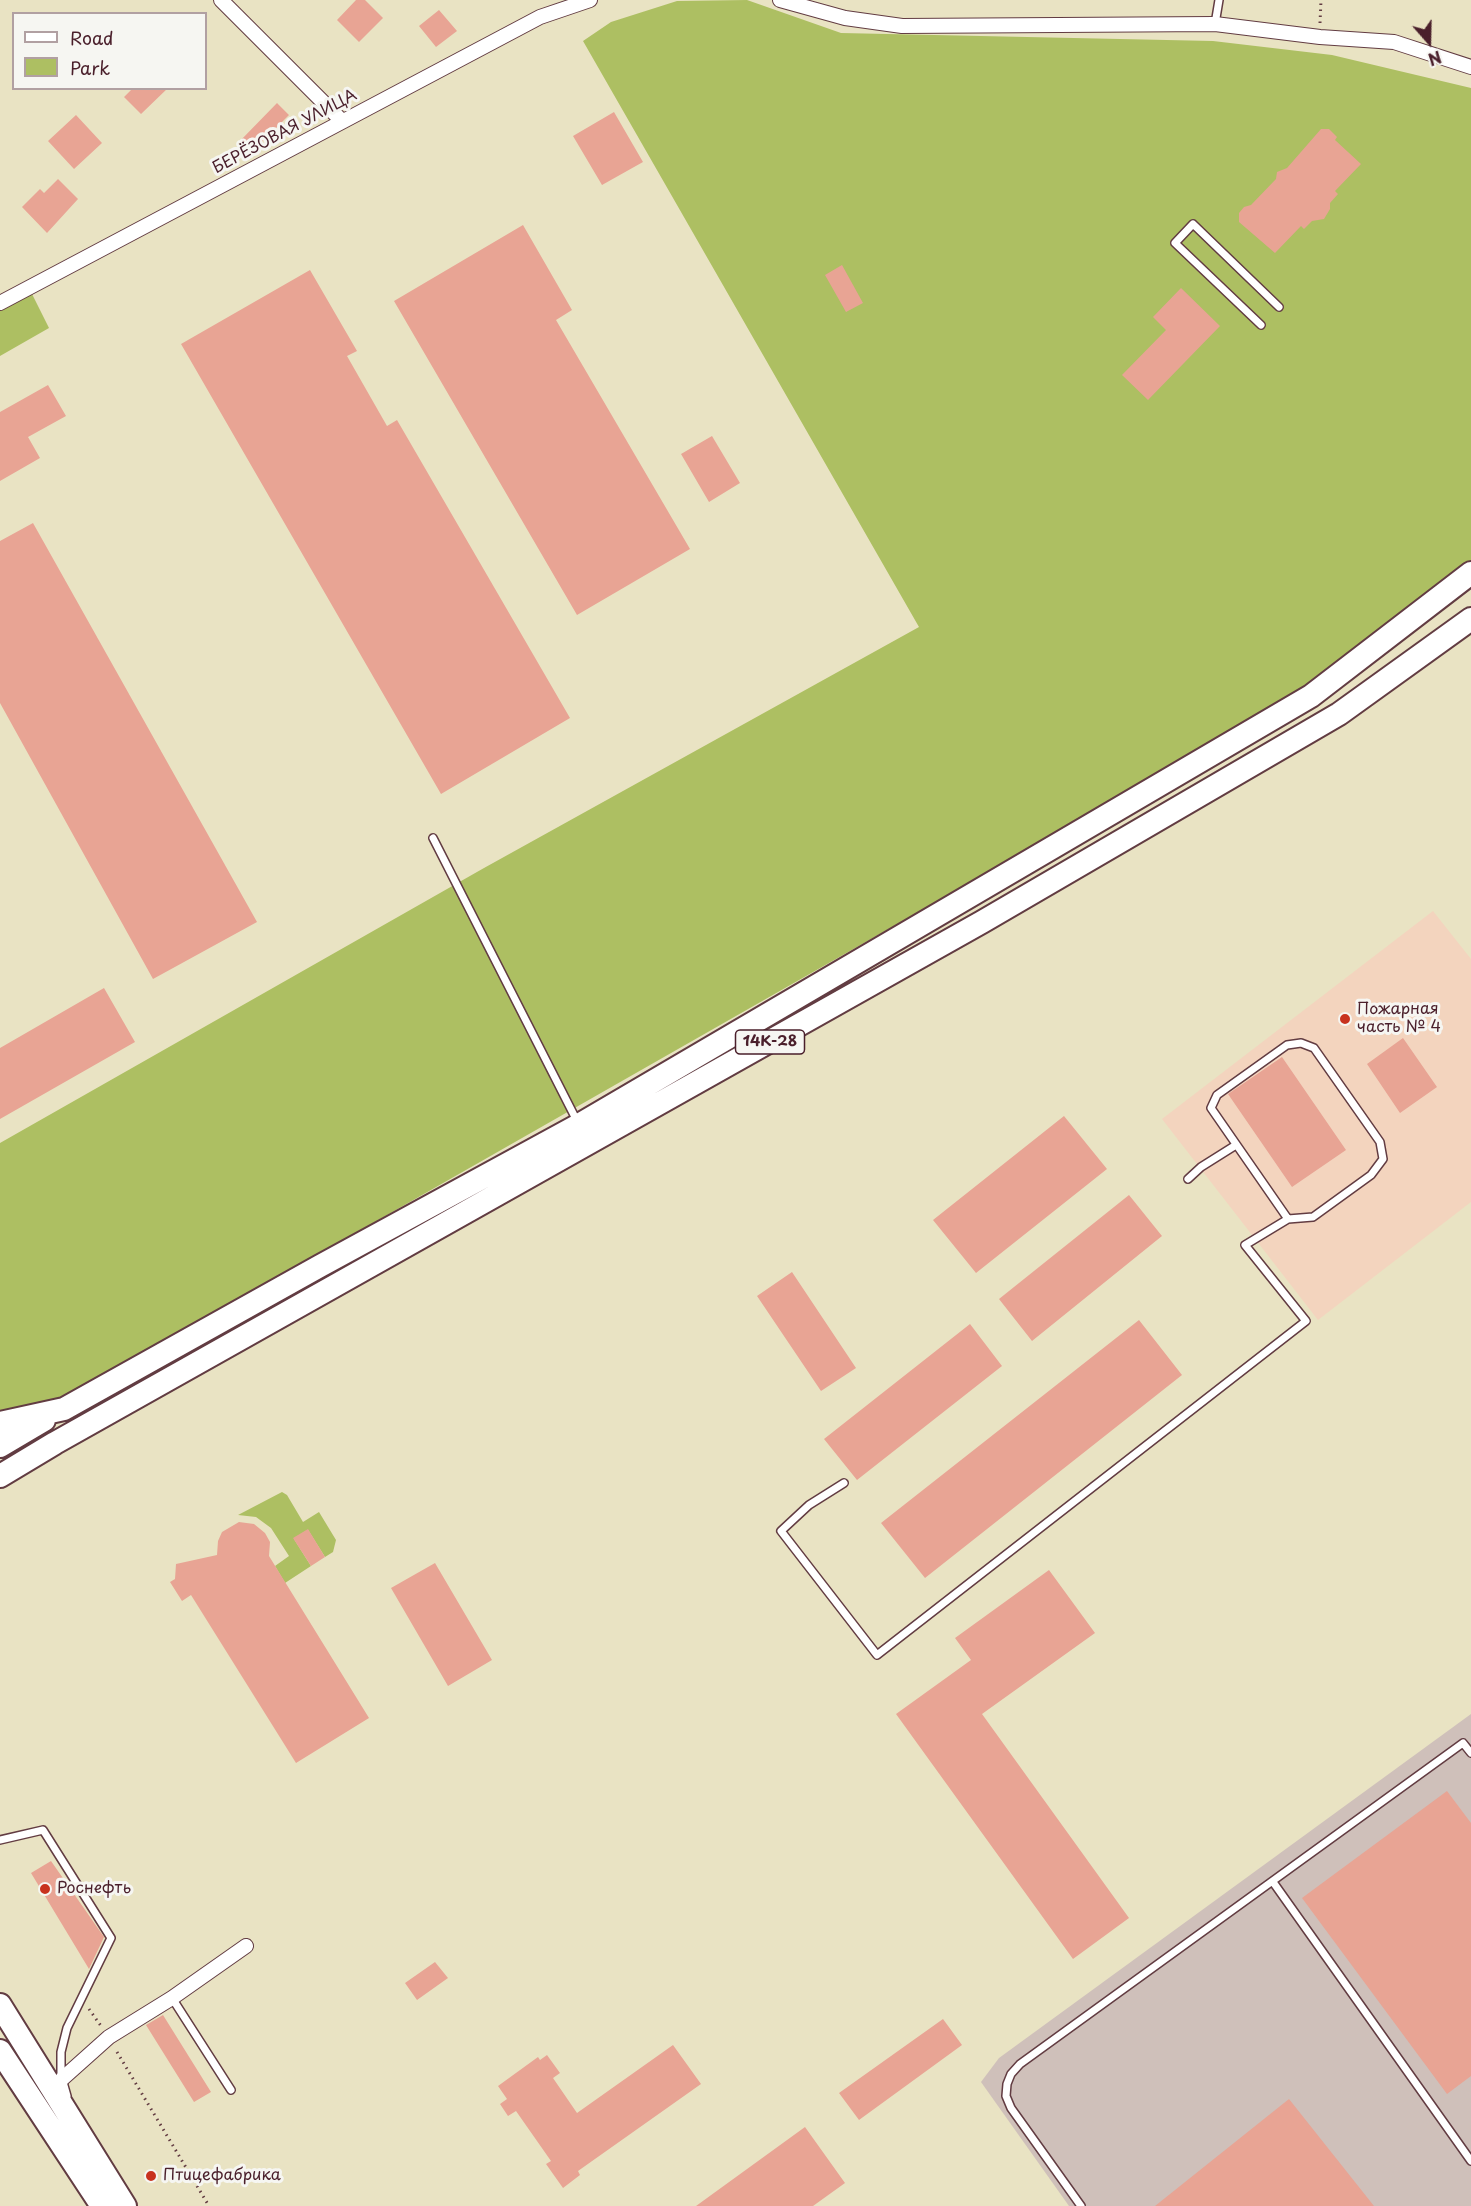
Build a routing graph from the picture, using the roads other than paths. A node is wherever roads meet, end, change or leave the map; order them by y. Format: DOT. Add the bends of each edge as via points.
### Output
graph roads {
  1 [pos="221,0"];
  2 [pos="590,0"];
  3 [pos="780,0"];
  4 [pos="1219,0"];
  5 [pos="1215,24"];
  6 [pos="1471,67"];
  7 [pos="342,121"];
  8 [pos="0,303"];
  9 [pos="1279,307"];
  10 [pos="1261,326"];
  11 [pos="1471,573"];
  12 [pos="1471,619"];
  13 [pos="433,838"];
  14 [pos="579,1125"];
  15 [pos="1236,1146"];
  16 [pos="1188,1179"];
  17 [pos="1288,1219"];
  18 [pos="64,1409"];
  19 [pos="0,1423"];
  20 [pos="55,1443"];
  21 [pos="0,1446"];
  22 [pos="0,1476"];
  23 [pos="844,1483"];
  24 [pos="0,1484"];
  25 [pos="1471,1753"];
  26 [pos="0,1840"];
  27 [pos="1273,1882"];
  28 [pos="246,1946"];
  29 [pos="172,1998"];
  30 [pos="0,2005"];
  31 [pos="0,2051"];
  32 [pos="55,2082"];
  33 [pos="231,2090"];
  34 [pos="1471,2161"];
  35 [pos="102,2206"];
  36 [pos="125,2206"];
  37 [pos="1081,2206"];
  1 -- 7 [label="street"];
  2 -- 7 [label="street, БЕРЁЗОВАЯ УЛИЦА" via="540,17"];
  3 -- 5 [label="street" via="845,18 902,26"];
  4 -- 5 [label="lane"];
  5 -- 6 [label="street" via="1394,42"];
  7 -- 8 [label="street, БЕРЁЗОВАЯ УЛИЦА"];
  9 -- 10 [label="lane" via="1193,224 1174,243"];
  11 -- 14 [label="main road, 14К-28" via="1311,696"];
  12 -- 20 [label="main road, 14К-28" via="1339,714 982,922"];
  13 -- 14 [label="lane"];
  14 -- 18 [label="main road, 14К-28"];
  15 -- 16 [label="lane"];
  15 -- 17 [label="lane"];
  15 -- 17 [label="lane" via="1211,1108 1217,1095 1287,1045 1301,1043 1314,1048 1380,1142 1383,1159 1371,1175 1313,1217"];
  17 -- 23 [label="lane" via="1245,1245 1306,1321 877,1654 781,1531 809,1505"];
  18 -- 19 [label="main road"];
  18 -- 21 [label="main road"];
  20 -- 22 [label="main road, 14К-28"];
  20 -- 24 [label="main road"];
  25 -- 27 [label="lane" via="1463,1743"];
  26 -- 32 [label="lane" via="43,1830 111,1938 67,2028"];
  27 -- 34 [label="lane"];
  27 -- 37 [label="lane" via="1011,2074 1006,2084 1011,2108"];
  28 -- 29 [label="street"];
  29 -- 32 [label="street" via="109,2037"];
  29 -- 33 [label="lane"];
  30 -- 32 [label="main road"];
  31 -- 35 [label="main road"];
  32 -- 36 [label="main road" via="79,2133"];
}
